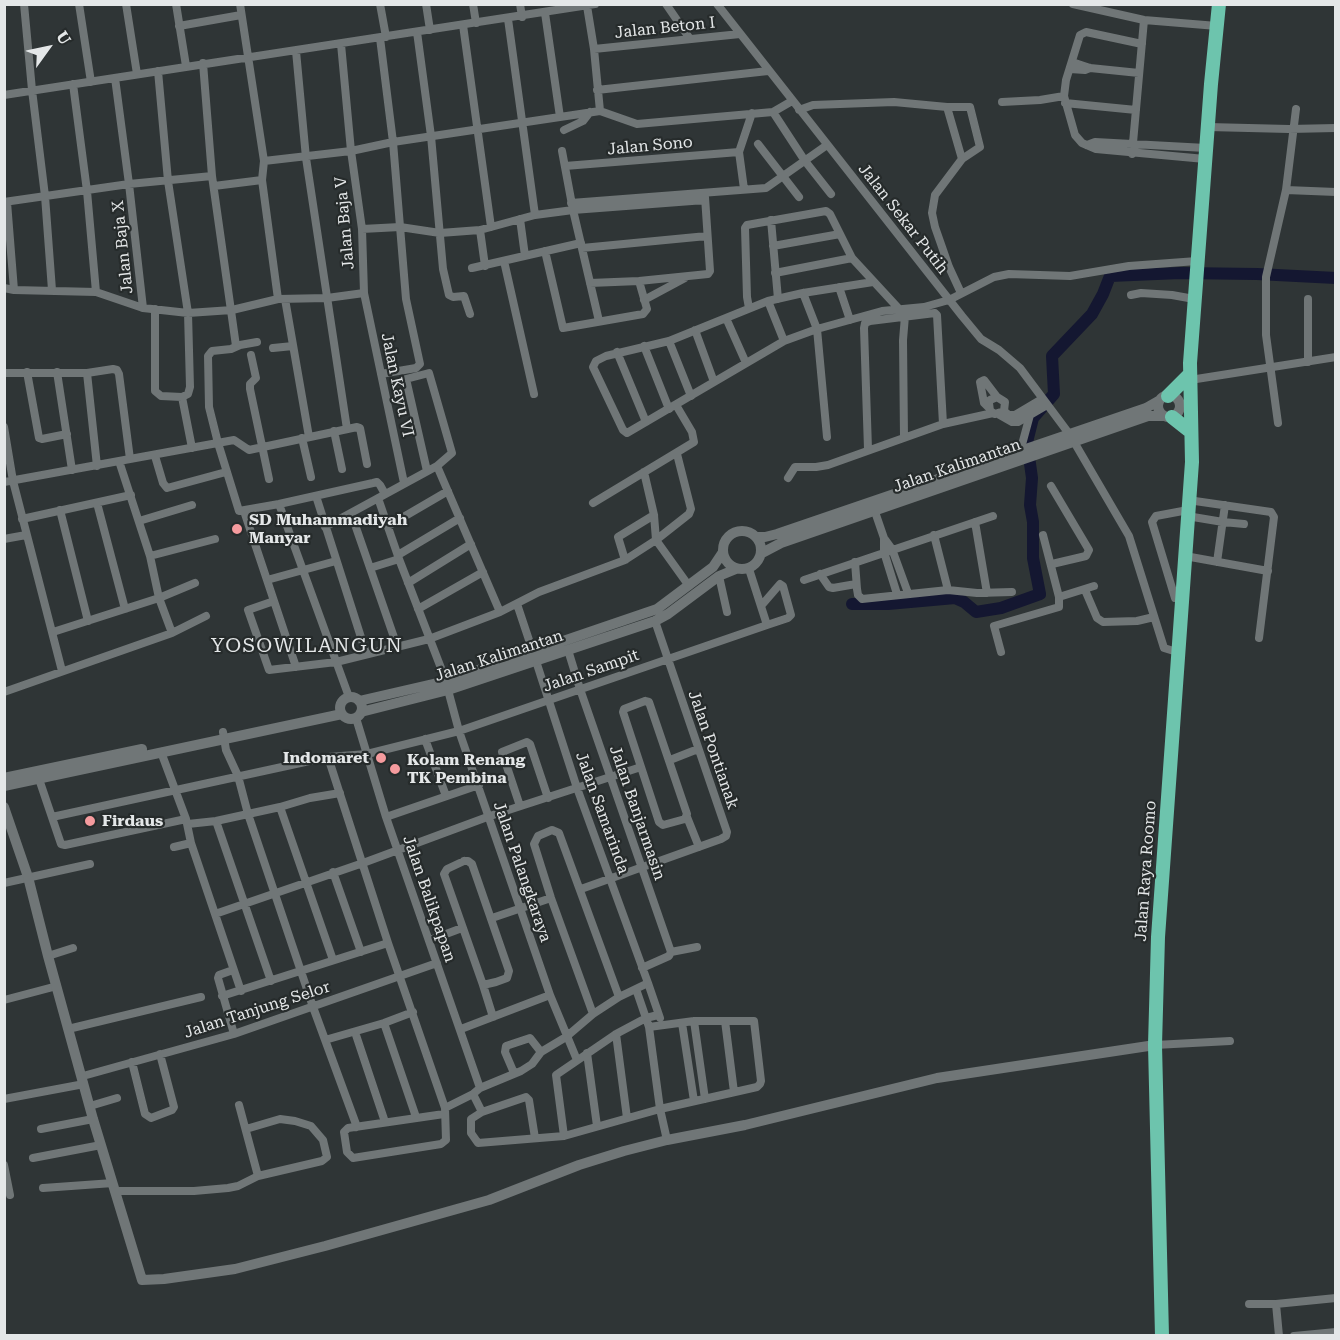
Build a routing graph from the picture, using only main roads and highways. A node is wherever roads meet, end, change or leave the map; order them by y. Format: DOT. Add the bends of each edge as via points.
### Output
graph roads {
  1 [pos="1219,4"];
  2 [pos="1190,377"];
  3 [pos="1167,398"];
  4 [pos="1179,410"];
  5 [pos="1191,432"];
  6 [pos="1072,438"];
  7 [pos="872,506"];
  8 [pos="757,537"];
  9 [pos="723,552"];
  10 [pos="762,553"];
  11 [pos="736,568"];
  12 [pos="615,629"];
  13 [pos="534,656"];
  14 [pos="356,707"];
  15 [pos="341,711"];
  16 [pos="223,736"];
  17 [pos="111,759"];
  18 [pos="4,778"];
  19 [pos="4,786"];
  20 [pos="4,807"];
  21 [pos="1155,1045"];
  22 [pos="1162,1335"];
  1 -- 2 [label="highway, Jalan Raya Roomo"];
  2 -- 3 [label="highway"];
  2 -- 4 [label="highway, Jalan Raya Roomo"];
  3 -- 4 [label="main road, Jalan Kalimantan"];
  3 -- 4 [label="main road" via="1158,407"];
  3 -- 6 [label="main road, Jalan Kalimantan"];
  4 -- 5 [label="highway"];
  4 -- 5 [label="highway, Jalan Raya Roomo"];
  4 -- 6 [label="main road, Jalan Kalimantan"];
  5 -- 21 [label="highway, Jalan Raya Roomo" via="1158,937"];
  6 -- 7 [label="main road, Jalan Kalimantan"];
  7 -- 8 [label="main road, Jalan Kalimantan"];
  7 -- 10 [label="main road, Jalan Kalimantan"];
  8 -- 9 [label="main road" via="746,531 734,532 725,540"];
  8 -- 10 [label="main road"];
  9 -- 11 [label="main road"];
  9 -- 12 [label="main road, Jalan Kalimantan" via="713,567 657,609"];
  10 -- 11 [label="main road" via="755,565"];
  11 -- 12 [label="main road, Jalan Kalimantan" via="655,621"];
  12 -- 13 [label="main road, Jalan Kalimantan"];
  12 -- 13 [label="main road, Jalan Kalimantan" via="568,650"];
  13 -- 14 [label="main road, Jalan Kalimantan" via="447,686"];
  14 -- 15 [label="main road" via="348,718"];
  14 -- 15 [label="main road" via="343,701"];
  15 -- 16 [label="main road"];
  16 -- 17 [label="main road"];
  16 -- 17 [label="main road" via="161,752"];
  17 -- 18 [label="main road"];
  17 -- 19 [label="main road"];
  20 -- 21 [label="main road" via="28,877 93,1119 142,1280 235,1269 489,1200 666,1135 745,1125 937,1078"];
  21 -- 22 [label="highway, Jalan Raya Roomo"];
}
